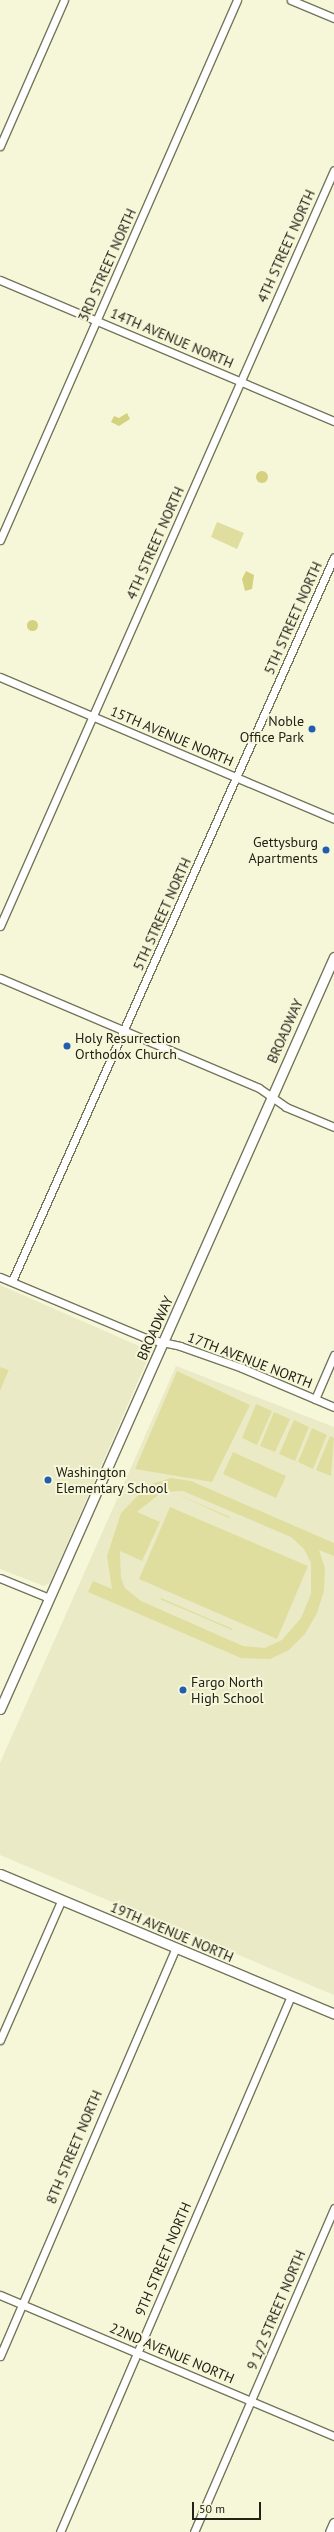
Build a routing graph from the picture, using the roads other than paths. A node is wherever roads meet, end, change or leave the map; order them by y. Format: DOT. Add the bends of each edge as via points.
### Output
graph roads {
  1 [pos="64,0"];
  2 [pos="237,0"];
  3 [pos="291,0"];
  4 [pos="334,18"];
  5 [pos="0,146"];
  6 [pos="334,170"];
  7 [pos="0,280"];
  8 [pos="97,320"];
  9 [pos="240,382"];
  10 [pos="334,421"];
  11 [pos="0,540"];
  12 [pos="334,557"];
  13 [pos="0,677"];
  14 [pos="93,716"];
  15 [pos="236,778"];
  16 [pos="334,819"];
  17 [pos="0,926"];
  18 [pos="334,957"];
  19 [pos="0,978"];
  20 [pos="125,1031"];
  21 [pos="271,1096"];
  22 [pos="334,1127"];
  23 [pos="0,1276"];
  24 [pos="12,1282"];
  25 [pos="164,1343"];
  26 [pos="334,1355"];
  27 [pos="315,1399"];
  28 [pos="334,1407"];
  29 [pos="0,1578"];
  30 [pos="49,1598"];
  31 [pos="0,1709"];
  32 [pos="0,1874"];
  33 [pos="61,1900"];
  34 [pos="175,1949"];
  35 [pos="291,1996"];
  36 [pos="334,2014"];
  37 [pos="0,2040"];
  38 [pos="334,2208"];
  39 [pos="0,2295"];
  40 [pos="22,2304"];
  41 [pos="136,2352"];
  42 [pos="0,2356"];
  43 [pos="251,2401"];
  44 [pos="334,2436"];
  45 [pos="334,2523"];
  46 [pos="60,2532"];
  47 [pos="194,2532"];
  48 [pos="330,2532"];
  1 -- 5 [label="street"];
  2 -- 8 [label="street, 3RD STREET NORTH"];
  3 -- 4 [label="street"];
  6 -- 9 [label="street, 4TH STREET NORTH"];
  7 -- 8 [label="street, 14TH AVENUE NORTH"];
  8 -- 9 [label="street, 14TH AVENUE NORTH"];
  8 -- 11 [label="street, 3RD STREET NORTH"];
  9 -- 10 [label="street, 14TH AVENUE NORTH"];
  9 -- 14 [label="street, 4TH STREET NORTH"];
  12 -- 15 [label="street, 5TH STREET NORTH"];
  13 -- 14 [label="street, 15TH AVENUE NORTH"];
  14 -- 15 [label="street, 15TH AVENUE NORTH"];
  14 -- 17 [label="street, 4TH STREET NORTH"];
  15 -- 16 [label="street, 15TH AVENUE NORTH"];
  15 -- 20 [label="street, 5TH STREET NORTH"];
  18 -- 21 [label="street, BROADWAY"];
  19 -- 20 [label="street"];
  20 -- 21 [label="street"];
  20 -- 24 [label="street, 5TH STREET NORTH"];
  21 -- 22 [label="street" via="286,1107"];
  21 -- 25 [label="street, BROADWAY"];
  23 -- 24 [label="street, 17TH AVENUE NORTH"];
  24 -- 25 [label="street, 17TH AVENUE NORTH"];
  25 -- 27 [label="street, 17TH AVENUE NORTH" via="242,1368"];
  25 -- 30 [label="street, BROADWAY"];
  26 -- 27 [label="street"];
  27 -- 28 [label="street, 17TH AVENUE NORTH"];
  29 -- 30 [label="street"];
  30 -- 31 [label="street, BROADWAY"];
  32 -- 33 [label="street, 19TH AVENUE NORTH"];
  33 -- 34 [label="street, 19TH AVENUE NORTH"];
  33 -- 37 [label="street"];
  34 -- 35 [label="street, 19TH AVENUE NORTH"];
  34 -- 40 [label="street, 8TH STREET NORTH"];
  35 -- 36 [label="street, 19TH AVENUE NORTH"];
  35 -- 41 [label="street, 9TH STREET NORTH"];
  38 -- 43 [label="street, 9 1/2 STREET NORTH"];
  39 -- 40 [label="street, 22ND AVENUE NORTH"];
  40 -- 41 [label="street, 22ND AVENUE NORTH"];
  40 -- 42 [label="street, 8TH STREET NORTH"];
  41 -- 43 [label="street, 22ND AVENUE NORTH"];
  41 -- 46 [label="street, 9TH STREET NORTH"];
  43 -- 44 [label="street, 22ND AVENUE NORTH"];
  43 -- 47 [label="street, 9 1/2 STREET NORTH"];
  45 -- 48 [label="street"];
}
